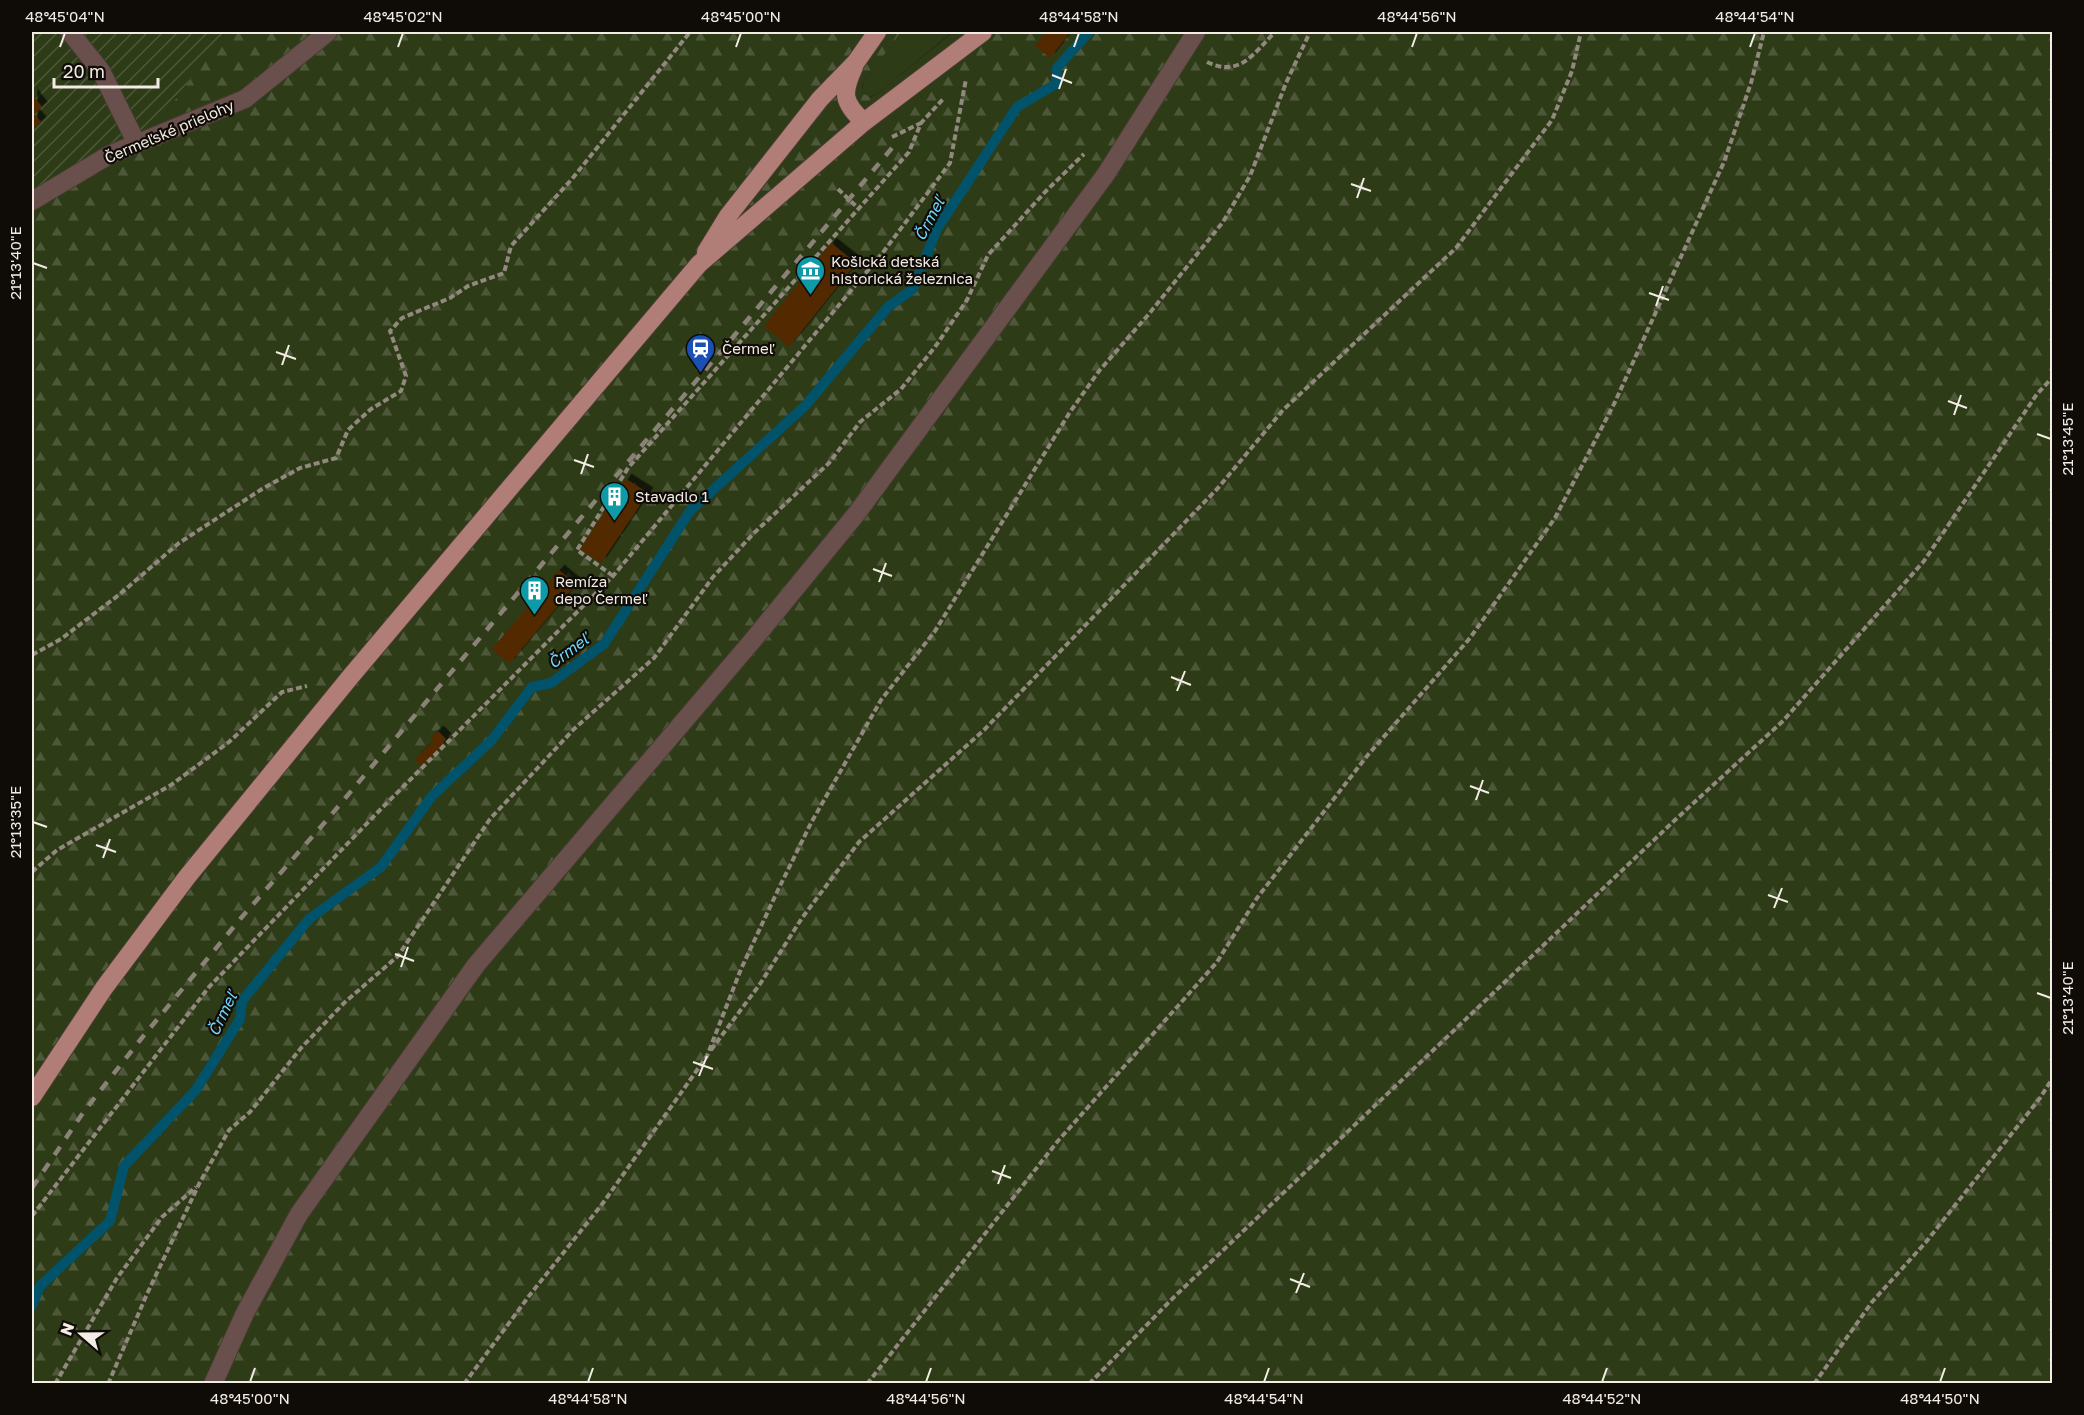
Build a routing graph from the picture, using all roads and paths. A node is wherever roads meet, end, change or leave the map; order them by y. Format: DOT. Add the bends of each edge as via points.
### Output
graph roads {
  1 [pos="70,32"];
  2 [pos="328,32"];
  3 [pos="690,32"];
  4 [pos="877,32"];
  5 [pos="983,32"];
  6 [pos="1196,32"];
  7 [pos="1275,32"];
  8 [pos="1310,32"];
  9 [pos="1581,32"];
  10 [pos="1764,32"];
  11 [pos="1185,49"];
  12 [pos="856,62"];
  13 [pos="960,80"];
  14 [pos="944,97"];
  15 [pos="864,122"];
  16 [pos="136,142"];
  17 [pos="1087,152"];
  18 [pos="838,189"];
  19 [pos="32,201"];
  20 [pos="858,208"];
  21 [pos="699,264"];
  22 [pos="2052,378"];
  23 [pos="613,576"];
  24 [pos="32,655"];
  25 [pos="351,676"];
  26 [pos="32,872"];
  27 [pos="707,1056"];
  28 [pos="2052,1079"];
  29 [pos="32,1097"];
  30 [pos="199,1184"];
  31 [pos="32,1216"];
  32 [pos="55,1383"];
  33 [pos="108,1383"];
  34 [pos="213,1383"];
  35 [pos="464,1383"];
  36 [pos="867,1383"];
  37 [pos="1089,1383"];
  38 [pos="1814,1383"];
  1 -- 16 [label="street" via="101,71"];
  2 -- 16 [label="street, Čermeľské prielohy" via="245,99"];
  3 -- 24 [label="path" via="572,179 511,246 504,273 402,318 390,331 406,376 401,392 348,430 336,458 300,468 262,489 179,543 61,639"];
  4 -- 12 [label="main road"];
  5 -- 15 [label="main road"];
  6 -- 11 [label="street"];
  7 -- 11 [label="path" via="1245,63 1227,68 1210,64"];
  8 -- 27 [label="path" via="1250,176 1223,222 1099,371 935,631 875,710 788,871 741,969"];
  9 -- 27 [label="path" via="1572,71 1552,120 1456,248 1283,410 1218,488 984,730 859,842"];
  10 -- 36 [label="path" via="1752,83 1724,162 1615,402 1555,518 1470,638 1367,756 1257,898 1217,962 1057,1142"];
  11 -- 34 [label="street" via="1106,174 856,513 476,965 299,1214 245,1313"];
  12 -- 15 [label="main road" via="848,79 846,100"];
  12 -- 21 [label="main road" via="820,99 728,216"];
  13 -- 23 [label="path" via="968,71 947,168 884,251"];
  14 -- 20 [label="path" via="921,123 909,152"];
  15 -- 21 [label="main road"];
  16 -- 19 [label="street, Čermeľské prielohy"];
  17 -- 30 [label="path" via="988,255 967,300 901,389 860,422 829,464 713,577 654,658 574,729 490,819 398,956 300,1048 250,1112 229,1130"];
  18 -- 20 [label="path"];
  20 -- 23 [label="path" via="628,468 577,550"];
  21 -- 25 [label="main road"];
  22 -- 37 [label="path" via="2037,394 1924,561 1784,721 1675,820"];
  23 -- 31 [label="path" via="209,987"];
  25 -- 26 [label="path" via="282,692 229,742 171,785 57,850"];
  25 -- 29 [label="main road" via="187,878 104,988"];
  27 -- 35 [label="path" via="603,1203"];
  28 -- 38 [label="path" via="1926,1242 1872,1302"];
  30 -- 32 [label="path" via="162,1217 117,1278"];
  30 -- 33 [label="path"];
}
